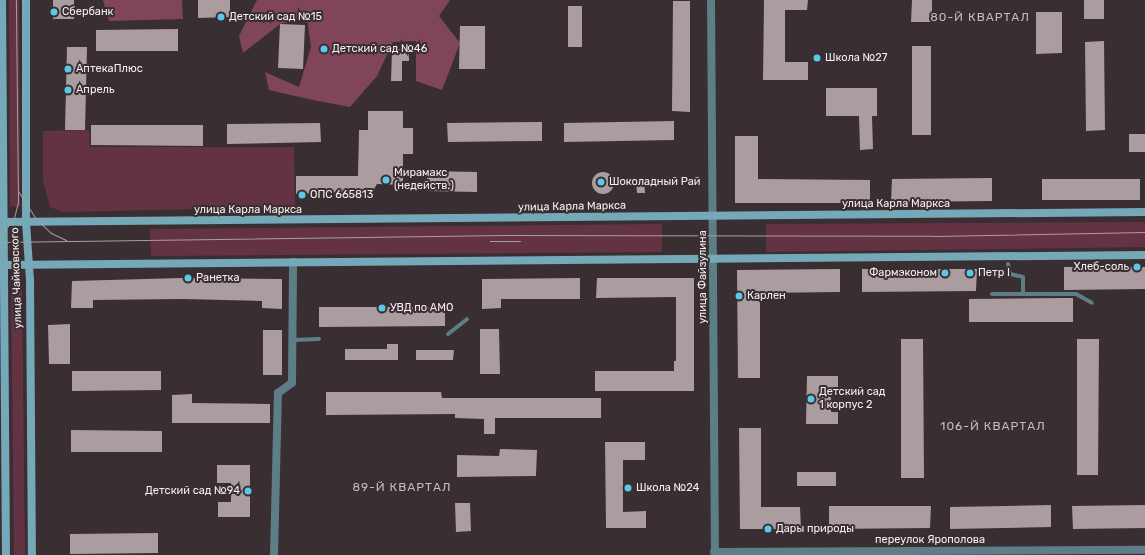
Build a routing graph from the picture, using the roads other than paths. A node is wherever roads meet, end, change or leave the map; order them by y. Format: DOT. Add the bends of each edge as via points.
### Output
graph roads {
  1 [pos="2,0"];
  2 [pos="26,0"];
  3 [pos="711,0"];
  4 [pos="1145,212"];
  5 [pos="714,217"];
  6 [pos="2,221"];
  7 [pos="26,222"];
  8 [pos="1145,255"];
  9 [pos="713,260"];
  10 [pos="293,262"];
  11 [pos="1008,264"];
  12 [pos="3,265"];
  13 [pos="30,266"];
  14 [pos="992,294"];
  15 [pos="1023,294"];
  16 [pos="1092,303"];
  17 [pos="467,319"];
  18 [pos="448,334"];
  19 [pos="319,339"];
  20 [pos="292,340"];
  21 [pos="1145,550"];
  22 [pos="714,553"];
  23 [pos="6,555"];
  24 [pos="32,555"];
  25 [pos="274,555"];
  1 -- 6 [label="main road, улица Чайковского"];
  2 -- 7 [label="main road, улица Чайковского"];
  3 -- 5 [label="street, улица Файзулина"];
  4 -- 5 [label="main road, улица Карла Маркса"];
  5 -- 7 [label="main road, улица Карла Маркса"];
  5 -- 9 [label="street, улица Файзулина"];
  6 -- 7 [label="main road, улица Карла Маркса"];
  6 -- 12 [label="main road, улица Чайковского"];
  7 -- 13 [label="main road, улица Чайковского"];
  8 -- 9 [label="main road"];
  9 -- 10 [label="main road"];
  9 -- 22 [label="street, улица Файзулина"];
  10 -- 13 [label="main road"];
  10 -- 20 [label="street"];
  11 -- 15 [label="lane" via="1010,274 1023,277"];
  12 -- 13 [label="main road"];
  12 -- 23 [label="main road, улица Чайковского"];
  13 -- 24 [label="main road, улица Чайковского"];
  14 -- 15 [label="lane"];
  15 -- 16 [label="lane" via="1076,294"];
  17 -- 18 [label="lane"];
  19 -- 20 [label="lane"];
  20 -- 25 [label="street" via="292,383 278,393"];
  21 -- 22 [label="street, переулок Ярополова"];
}
